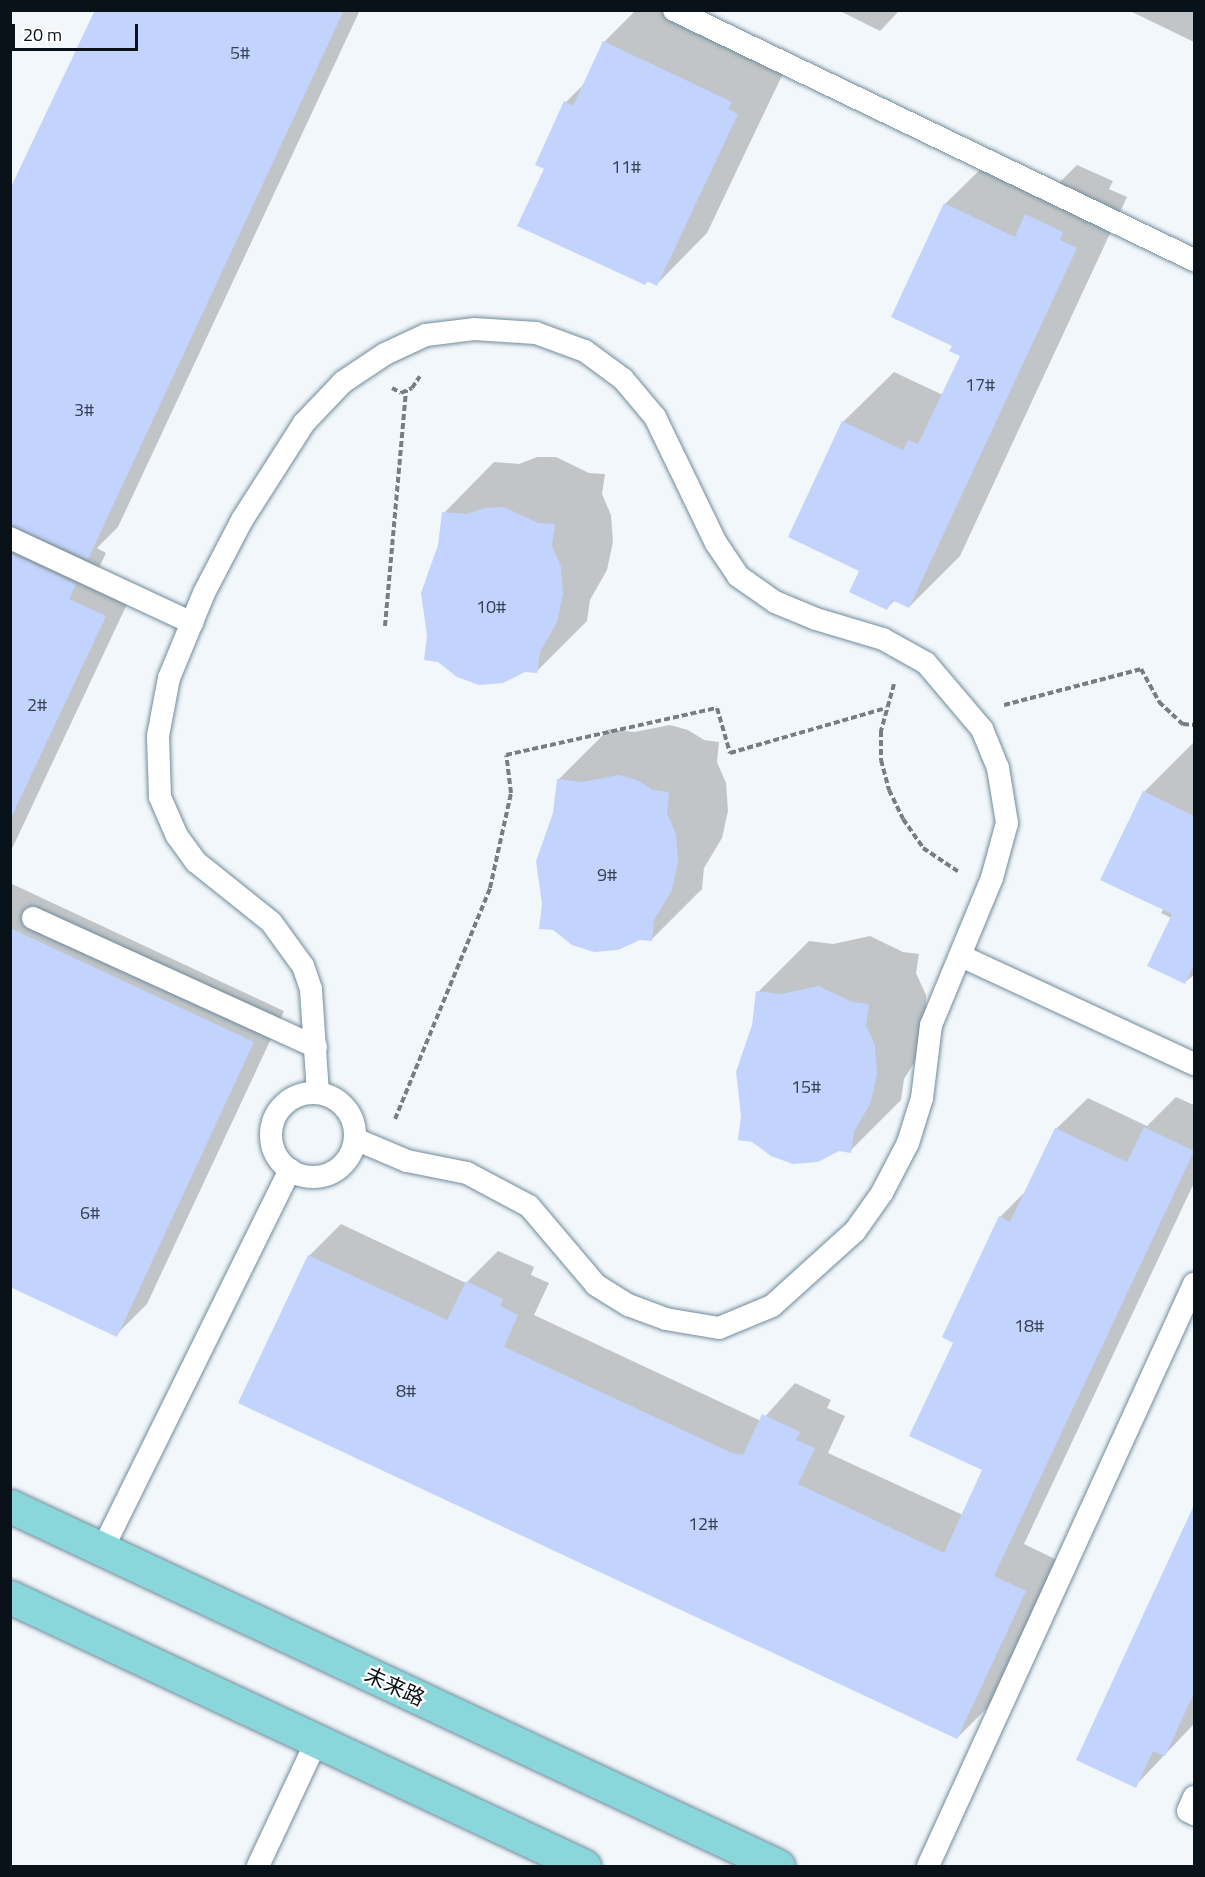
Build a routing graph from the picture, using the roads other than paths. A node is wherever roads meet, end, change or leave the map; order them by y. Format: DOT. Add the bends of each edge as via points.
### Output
graph roads {
  1 [pos="674,10"];
  2 [pos="1194,260"];
  3 [pos="10,538"];
  4 [pos="192,622"];
  5 [pos="33,918"];
  6 [pos="961,956"];
  7 [pos="316,1047"];
  8 [pos="1194,1064"];
  9 [pos="318,1093"];
  10 [pos="355,1139"];
  11 [pos="290,1170"];
  12 [pos="1194,1284"];
  13 [pos="10,1506"];
  14 [pos="104,1548"];
  15 [pos="10,1597"];
  16 [pos="317,1740"];
  17 [pos="1194,1797"];
  18 [pos="1194,1814"];
  19 [pos="258,1866"];
  20 [pos="584,1866"];
  21 [pos="778,1866"];
  22 [pos="928,1866"];
  1 -- 2 [label="lane"];
  3 -- 4 [label="lane"];
  4 -- 6 [label="lane" via="242,520 304,423 344,382 385,354 426,335 474,329 536,333 585,351 623,379 655,417 716,543 738,576 775,602 883,639 926,663 982,729 998,768 1007,824 988,888"];
  4 -- 7 [label="lane" via="169,678 158,736 160,797 177,836 196,862 271,922 303,966 311,989"];
  5 -- 7 [label="lane"];
  6 -- 8 [label="lane"];
  6 -- 10 [label="lane" via="931,1025 922,1098 908,1143 882,1193 855,1231 772,1306 719,1328 666,1319 628,1305 596,1285 529,1206 467,1173 407,1161"];
  7 -- 9 [label="lane"];
  9 -- 10 [label="lane" via="342,1103 352,1117"];
  9 -- 11 [label="lane" via="294,1097 273,1122 271,1139 275,1155"];
  10 -- 11 [label="lane" via="344,1166 328,1175 313,1178"];
  11 -- 14 [label="lane"];
  12 -- 22 [label="lane"];
  13 -- 14 [label="main road, 未来路"];
  14 -- 21 [label="main road, 未来路"];
  15 -- 16 [label="main road"];
  16 -- 19 [label="lane"];
  16 -- 20 [label="main road"];
  17 -- 18 [label="lane" via="1188,1811"];
}
